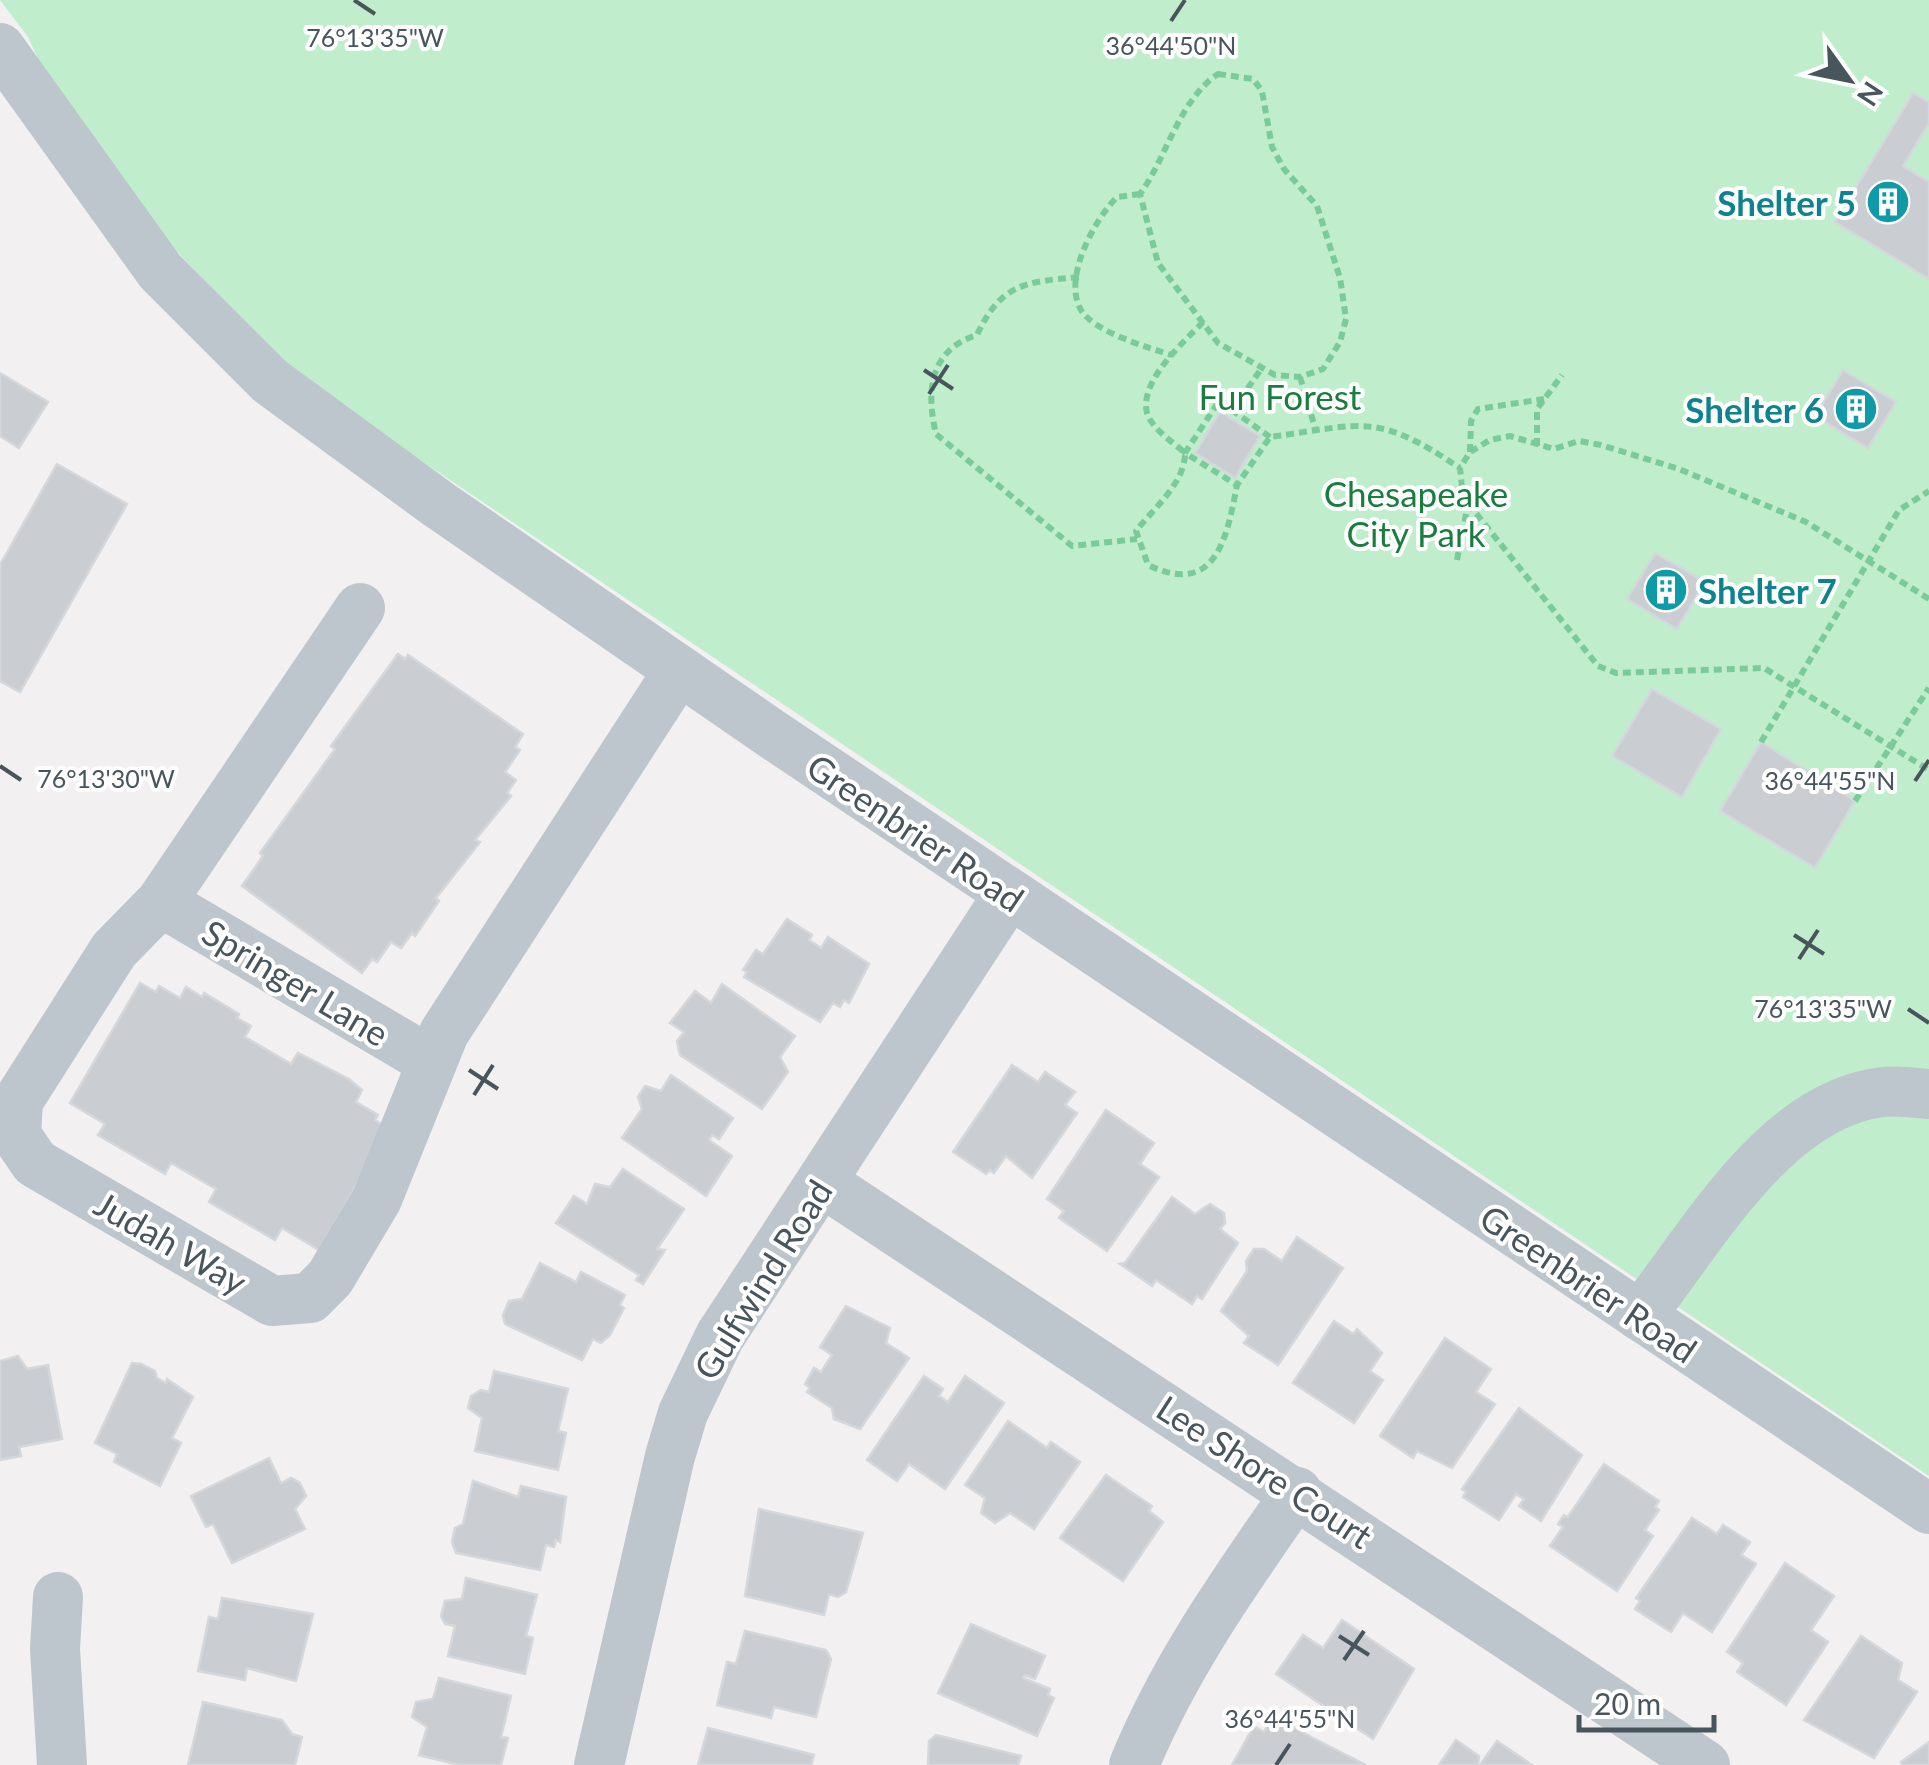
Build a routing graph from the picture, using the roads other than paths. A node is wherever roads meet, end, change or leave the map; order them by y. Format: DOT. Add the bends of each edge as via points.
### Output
graph roads {
  1 [pos="0,48"];
  2 [pos="360,608"];
  3 [pos="679,670"];
  4 [pos="1009,894"];
  5 [pos="160,902"];
  6 [pos="432,1062"];
  7 [pos="1929,1094"];
  8 [pos="822,1182"];
  9 [pos="1640,1316"];
  10 [pos="1297,1492"];
  11 [pos="1929,1510"];
  12 [pos="58,1596"];
  13 [pos="62,1765"];
  14 [pos="598,1765"];
  15 [pos="1134,1765"];
  16 [pos="1705,1765"];
  1 -- 3 [label="street, Greenbrier Road" via="160,271 270,381"];
  2 -- 5 [label="street, Judah Way"];
  3 -- 4 [label="street, Greenbrier Road"];
  3 -- 6 [label="street, Judah Way" via="444,1032"];
  4 -- 8 [label="street, Gulfwind Road"];
  4 -- 9 [label="street, Greenbrier Road"];
  5 -- 6 [label="street, Springer Lane"];
  5 -- 6 [label="street, Judah Way" via="114,950 18,1101 16,1135 35,1163 272,1301 310,1298 330,1278 376,1199"];
  7 -- 9 [label="street" via="1884,1092 1838,1104 1794,1128"];
  8 -- 10 [label="street, Lee Shore Court"];
  8 -- 14 [label="street, Gulfwind Road" via="720,1336 683,1413"];
  9 -- 11 [label="street, Greenbrier Road"];
  10 -- 15 [label="street" via="1211,1615 1159,1704"];
  10 -- 16 [label="street, Lee Shore Court"];
  12 -- 13 [label="street"];
}
